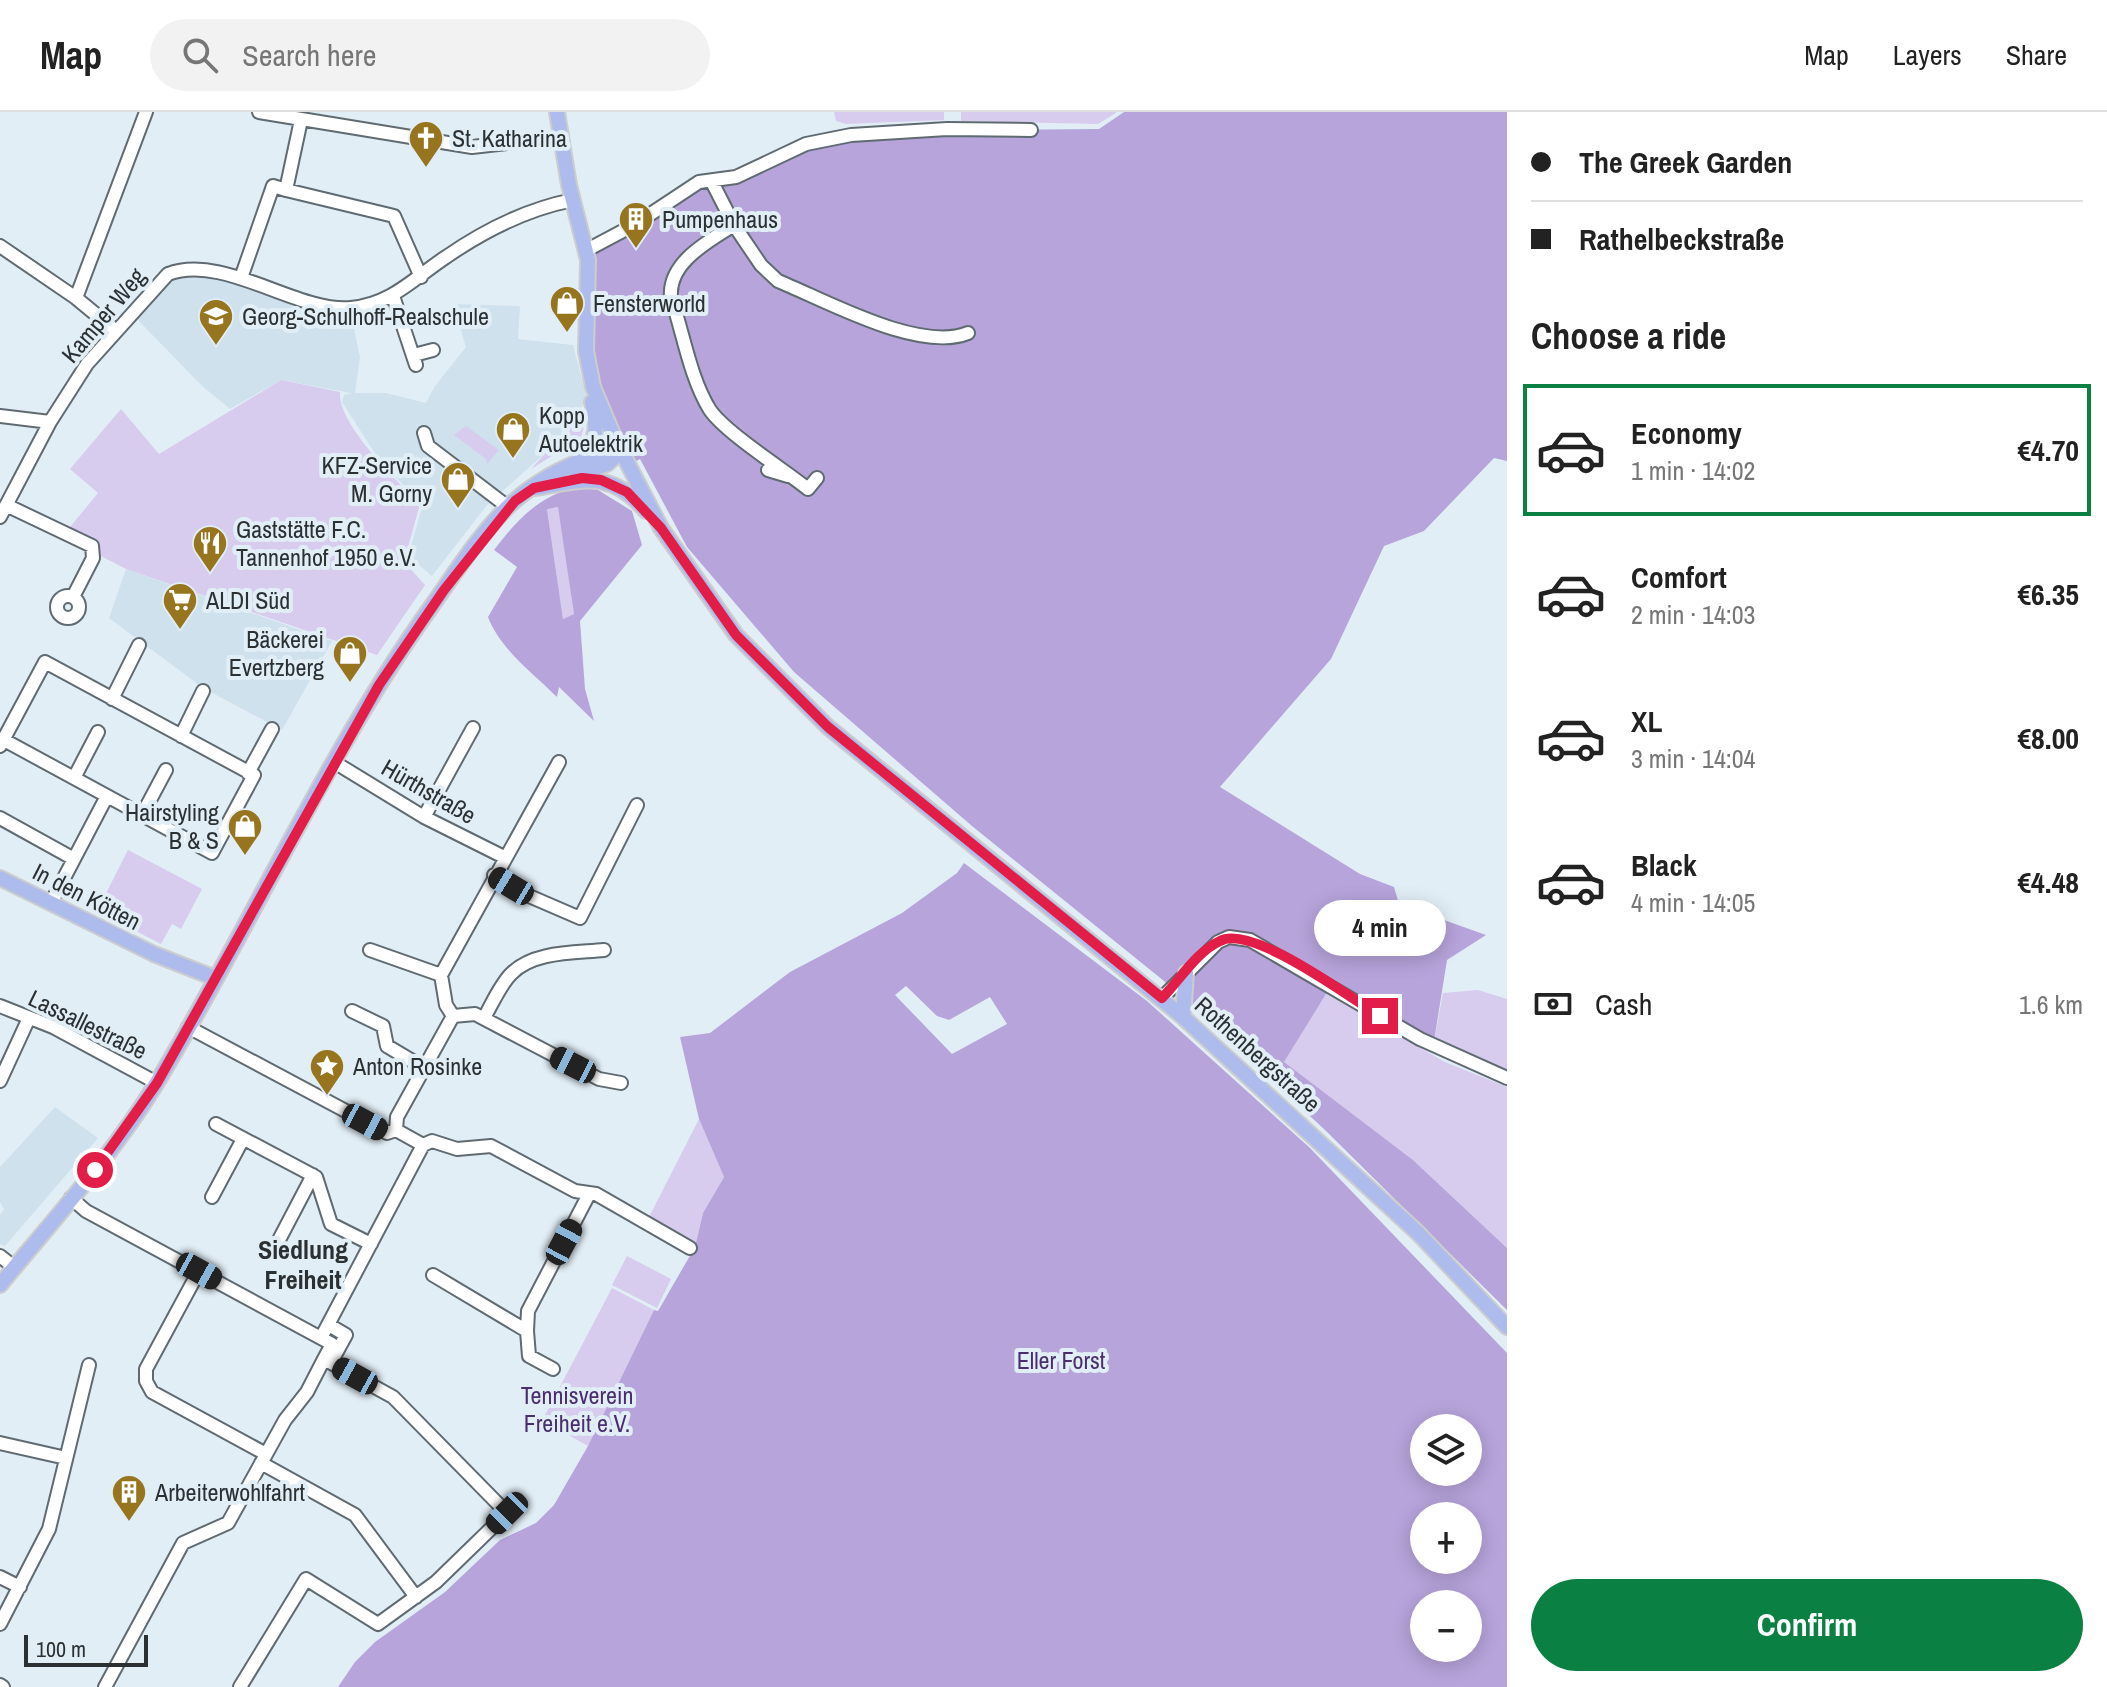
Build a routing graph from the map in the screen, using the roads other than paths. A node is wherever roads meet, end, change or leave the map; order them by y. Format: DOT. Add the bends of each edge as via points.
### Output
graph roads {
  1 [pos="146,112"];
  2 [pos="259,112"];
  3 [pos="557,112"];
  4 [pos="301,120"];
  5 [pos="1031,130"];
  6 [pos="561,137"];
  7 [pos="712,182"];
  8 [pos="286,190"];
  9 [pos="573,200"];
  10 [pos="734,225"];
  11 [pos="0,246"];
  12 [pos="587,250"];
  13 [pos="421,277"];
  14 [pos="241,278"];
  15 [pos="393,296"];
  16 [pos="76,298"];
  17 [pos="116,331"];
  18 [pos="968,333"];
  19 [pos="433,350"];
  20 [pos="593,387"];
  21 [pos="0,416"];
  22 [pos="50,422"];
  23 [pos="424,433"];
  24 [pos="621,451"];
  25 [pos="569,467"];
  26 [pos="768,470"];
  27 [pos="795,478"];
  28 [pos="817,478"];
  29 [pos="534,488"];
  30 [pos="508,507"];
  31 [pos="3,511"];
  32 [pos="661,528"];
  33 [pos="73,597"];
  34 [pos="139,645"];
  35 [pos="203,691"];
  36 [pos="112,699"];
  37 [pos="473,728"];
  38 [pos="272,729"];
  39 [pos="98,732"];
  40 [pos="181,736"];
  41 [pos="2,743"];
  42 [pos="334,762"];
  43 [pos="559,762"];
  44 [pos="166,770"];
  45 [pos="248,773"];
  46 [pos="74,778"];
  47 [pos="107,796"];
  48 [pos="637,805"];
  49 [pos="142,815"];
  50 [pos="424,817"];
  51 [pos="0,818"];
  52 [pos="504,857"];
  53 [pos="74,859"];
  54 [pos="494,875"];
  55 [pos="0,878"];
  56 [pos="52,901"];
  57 [pos="370,950"];
  58 [pos="604,950"];
  59 [pos="1186,973"];
  60 [pos="441,975"];
  61 [pos="212,983"];
  62 [pos="1162,998"];
  63 [pos="0,1006"];
  64 [pos="352,1011"];
  65 [pos="453,1016"];
  66 [pos="1183,1017"];
  67 [pos="29,1018"];
  68 [pos="484,1018"];
  69 [pos="188,1027"];
  70 [pos="424,1068"];
  71 [pos="1507,1078"];
  72 [pos="0,1081"];
  73 [pos="157,1083"];
  74 [pos="621,1083"];
  75 [pos="216,1124"];
  76 [pos="396,1130"];
  77 [pos="243,1139"];
  78 [pos="423,1145"];
  79 [pos="313,1175"];
  80 [pos="588,1196"];
  81 [pos="212,1197"];
  82 [pos="71,1198"];
  83 [pos="280,1238"];
  84 [pos="371,1244"];
  85 [pos="690,1248"];
  86 [pos="0,1256"];
  87 [pos="15,1268"];
  88 [pos="199,1271"];
  89 [pos="433,1275"];
  90 [pos="0,1285"];
  91 [pos="329,1325"];
  92 [pos="1507,1327"];
  93 [pos="527,1331"];
  94 [pos="321,1338"];
  95 [pos="328,1361"];
  96 [pos="89,1365"];
  97 [pos="553,1369"];
  98 [pos="0,1443"];
  99 [pos="66,1458"];
  100 [pos="263,1459"];
  101 [pos="0,1577"];
  102 [pos="20,1587"];
  103 [pos="416,1597"];
  104 [pos="0,1624"];
  105 [pos="105,1687"];
  106 [pos="240,1687"];
  1 -- 16 [label="street"];
  2 -- 4 [label="street"];
  3 -- 6 [label="main road"];
  4 -- 6 [label="street" via="472,147"];
  4 -- 8 [label="street"];
  5 -- 7 [label="street" via="956,128 851,135 806,144 736,177"];
  6 -- 9 [label="main road"];
  7 -- 10 [label="street"];
  7 -- 12 [label="street" via="699,182"];
  8 -- 13 [label="street" via="394,216"];
  8 -- 14 [label="street" via="273,186"];
  9 -- 12 [label="main road"];
  9 -- 13 [label="street, Kamper Weg" via="528,211 491,229"];
  10 -- 18 [label="street" via="778,281 912,334"];
  10 -- 27 [label="street" via="674,271 671,297 713,413"];
  11 -- 16 [label="street"];
  12 -- 20 [label="main road" via="586,351"];
  13 -- 15 [label="street, Kamper Weg"];
  14 -- 15 [label="street, Kamper Weg" via="339,308"];
  14 -- 17 [label="street, Kamper Weg" via="192,271 168,274"];
  15 -- 19 [label="street" via="415,360"];
  16 -- 17 [label="street"];
  17 -- 22 [label="street, Kamper Weg" via="87,364"];
  20 -- 24 [label="main road, Rothenbergstraße"];
  20 -- 25 [label="main road" via="594,441"];
  21 -- 22 [label="street"];
  22 -- 31 [label="street, Kamper Weg"];
  23 -- 30 [label="street" via="428,446"];
  24 -- 25 [label="main road"];
  24 -- 29 [label="main road" via="607,464"];
  24 -- 32 [label="main road, Rothenbergstraße"];
  25 -- 29 [label="main road"];
  26 -- 27 [label="street"];
  27 -- 28 [label="street" via="808,489"];
  29 -- 30 [label="main road"];
  29 -- 32 [label="main road, Rothenbergstraße" via="582,478 614,485"];
  30 -- 42 [label="main road" via="420,622"];
  31 -- 33 [label="street, Kamper Weg" via="92,546 93,558"];
  32 -- 62 [label="main road, Rothenbergstraße" via="736,635 828,727"];
  34 -- 36 [label="street"];
  35 -- 40 [label="street"];
  36 -- 40 [label="street"];
  36 -- 41 [label="street" via="45,662"];
  37 -- 50 [label="street"];
  38 -- 45 [label="street"];
  39 -- 46 [label="street"];
  40 -- 45 [label="street"];
  41 -- 46 [label="street"];
  42 -- 50 [label="street, Hürthstraße"];
  42 -- 61 [label="main road"];
  43 -- 52 [label="street"];
  44 -- 49 [label="street"];
  45 -- 49 [label="street" via="254,775 212,853"];
  46 -- 47 [label="street"];
  47 -- 49 [label="street"];
  47 -- 53 [label="street"];
  48 -- 54 [label="street" via="580,918"];
  50 -- 52 [label="street, Hürthstraße"];
  51 -- 53 [label="street"];
  52 -- 54 [label="street"];
  53 -- 56 [label="street"];
  54 -- 60 [label="street"];
  55 -- 56 [label="main road, In den Kötten"];
  56 -- 61 [label="main road, In den Kötten" via="158,960"];
  57 -- 60 [label="street"];
  58 -- 68 [label="street" via="531,961 510,974"];
  59 -- 62 [label="street"];
  59 -- 66 [label="main road"];
  59 -- 71 [label="street" via="1218,942 1229,937 1250,940 1420,1039"];
  60 -- 65 [label="street"];
  61 -- 69 [label="main road"];
  62 -- 66 [label="main road, Rothenbergstraße"];
  63 -- 67 [label="street, Lassallestraße"];
  64 -- 70 [label="street" via="383,1026 387,1046"];
  65 -- 68 [label="street"];
  65 -- 70 [label="street"];
  66 -- 92 [label="main road, Rothenbergstraße" via="1362,1180"];
  67 -- 72 [label="street"];
  67 -- 73 [label="street, Lassallestraße"];
  68 -- 74 [label="street" via="599,1079"];
  69 -- 73 [label="main road"];
  69 -- 76 [label="street" via="387,1133"];
  70 -- 76 [label="street" via="397,1117"];
  73 -- 82 [label="main road"];
  75 -- 77 [label="street"];
  76 -- 78 [label="street"];
  77 -- 79 [label="street"];
  77 -- 81 [label="street"];
  78 -- 80 [label="street" via="432,1141 457,1149 491,1146"];
  78 -- 84 [label="street"];
  79 -- 83 [label="street"];
  79 -- 84 [label="street" via="331,1224"];
  80 -- 85 [label="street" via="596,1194"];
  80 -- 93 [label="street" via="528,1311"];
  82 -- 87 [label="main road"];
  82 -- 88 [label="street"];
  84 -- 91 [label="street"];
  86 -- 87 [label="street"];
  87 -- 90 [label="main road"];
  88 -- 94 [label="street"];
  88 -- 100 [label="street" via="145,1379 152,1392"];
  89 -- 93 [label="street"];
  91 -- 94 [label="street"];
  91 -- 95 [label="street" via="346,1335"];
  93 -- 97 [label="street" via="529,1356"];
  94 -- 95 [label="street" via="332,1344"];
  95 -- 100 [label="street"];
  95 -- 103 [label="street" via="393,1397 507,1513"];
  96 -- 99 [label="street"];
  98 -- 99 [label="street"];
  99 -- 102 [label="street" via="49,1529"];
  100 -- 103 [label="street" via="355,1515"];
  100 -- 105 [label="street" via="228,1523 183,1543"];
  101 -- 102 [label="street"];
  102 -- 104 [label="street"];
  103 -- 106 [label="street" via="378,1624 306,1579"];
}
